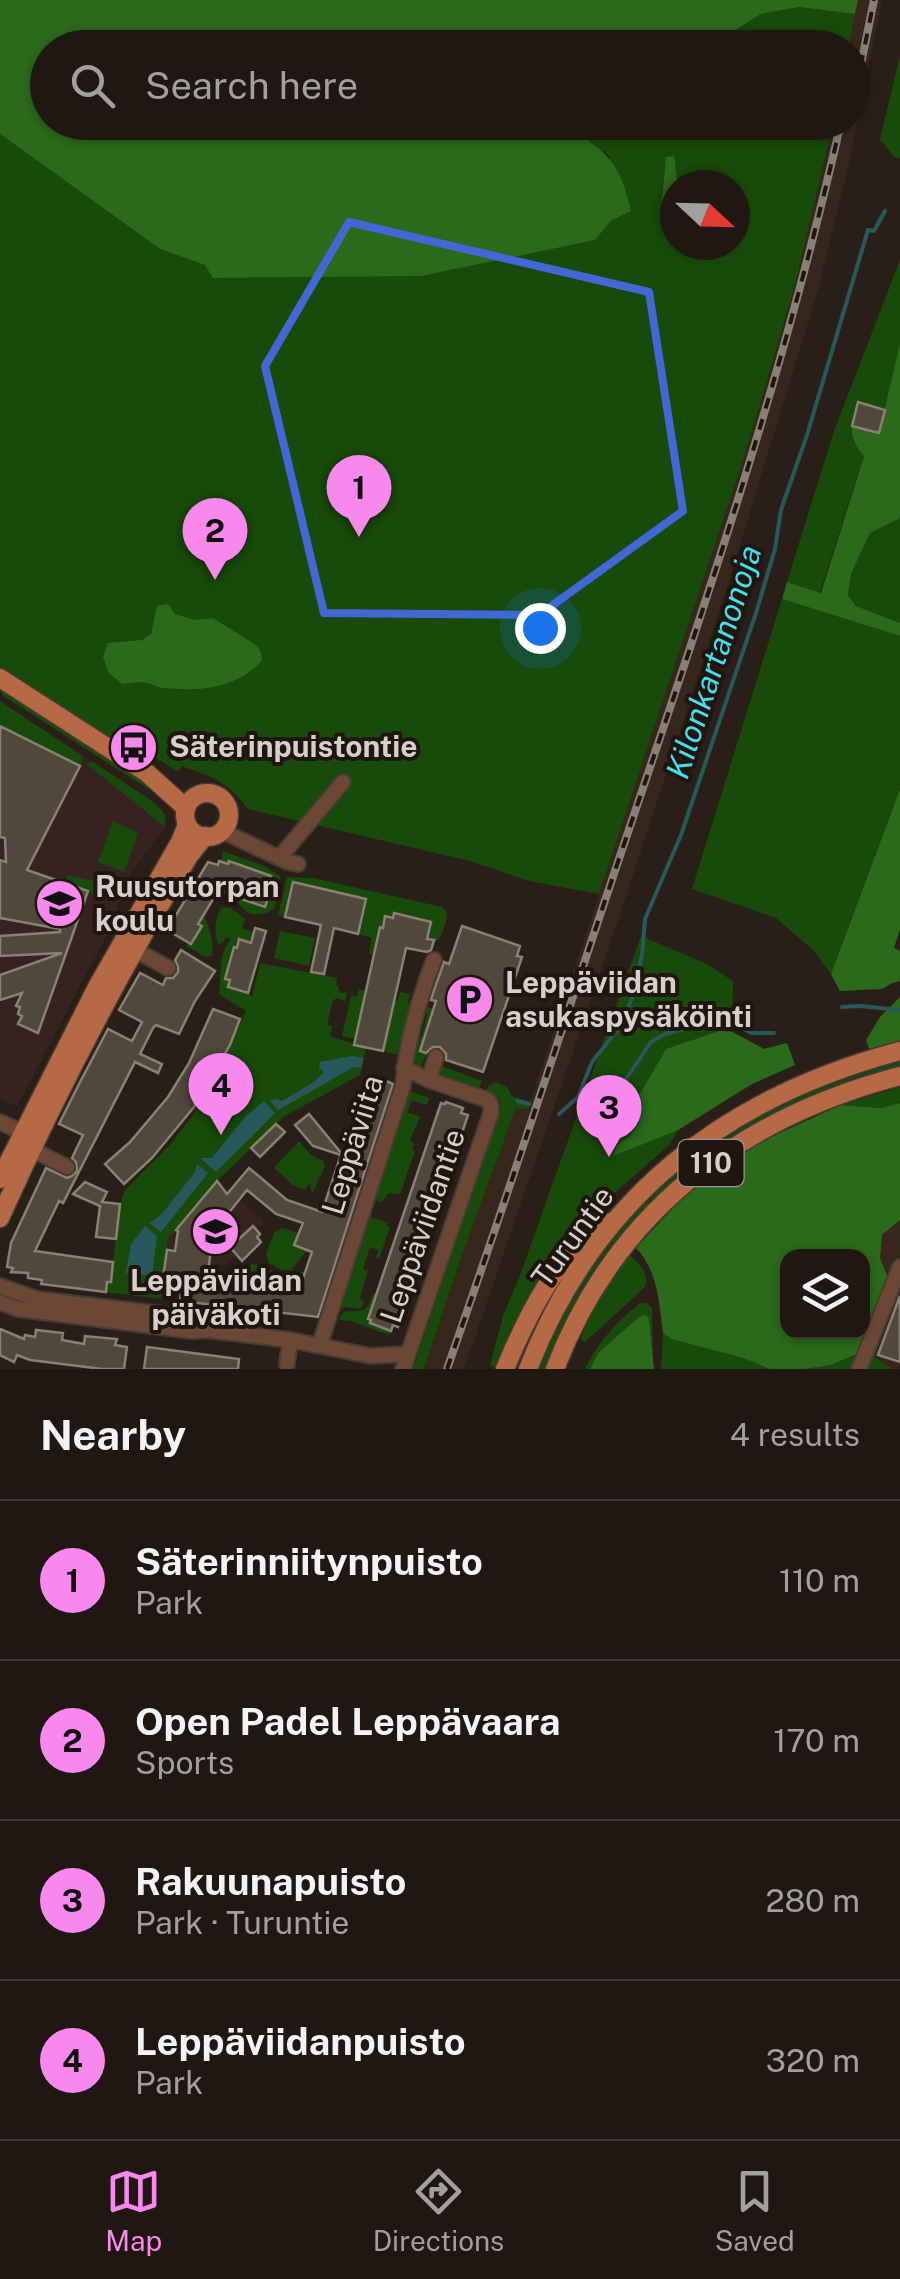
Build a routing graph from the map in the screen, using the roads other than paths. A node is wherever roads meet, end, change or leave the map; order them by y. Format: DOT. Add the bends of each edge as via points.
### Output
graph roads {
  1 [pos="0,678"];
  2 [pos="147,773"];
  3 [pos="343,782"];
  4 [pos="203,793"];
  5 [pos="187,816"];
  6 [pos="213,833"];
  7 [pos="278,858"];
  8 [pos="298,864"];
  9 [pos="128,946"];
  10 [pos="434,960"];
  11 [pos="168,968"];
  12 [pos="900,1051"];
  13 [pos="436,1056"];
  14 [pos="404,1068"];
  15 [pos="900,1076"];
  16 [pos="429,1080"];
  17 [pos="0,1122"];
  18 [pos="27,1141"];
  19 [pos="68,1167"];
  20 [pos="0,1179"];
  21 [pos="623,1210"];
  22 [pos="0,1218"];
  23 [pos="900,1267"];
  24 [pos="0,1286"];
  25 [pos="0,1302"];
  26 [pos="207,1330"];
  27 [pos="290,1340"];
  28 [pos="320,1344"];
  29 [pos="371,1356"];
  30 [pos="406,1362"];
  31 [pos="287,1364"];
  32 [pos="390,1369"];
  33 [pos="505,1369"];
  34 [pos="528,1369"];
  35 [pos="555,1369"];
  36 [pos="858,1369"];
  1 -- 2 [label="main road"];
  2 -- 4 [label="main road"];
  2 -- 5 [label="main road"];
  3 -- 7 [label="street"];
  4 -- 5 [label="main road" via="193,798"];
  4 -- 6 [label="main road" via="227,806 228,821"];
  5 -- 6 [label="main road" via="194,832"];
  5 -- 9 [label="main road"];
  6 -- 7 [label="street"];
  6 -- 9 [label="main road" via="189,856"];
  7 -- 8 [label="street"];
  9 -- 11 [label="street"];
  9 -- 18 [label="main road"];
  10 -- 14 [label="street, Leppäviita"];
  12 -- 21 [label="main road, Turuntie / 110" via="785,1092 731,1120"];
  13 -- 16 [label="street"];
  14 -- 16 [label="street"];
  14 -- 28 [label="street, Leppäviita"];
  15 -- 35 [label="main road, Turuntie / 110" via="768,1127 700,1170 616,1254"];
  16 -- 30 [label="street, Leppäviidantie" via="488,1100 491,1112"];
  17 -- 18 [label="street"];
  18 -- 19 [label="street"];
  18 -- 20 [label="main road"];
  18 -- 22 [label="main road"];
  21 -- 33 [label="main road" via="586,1234 563,1264"];
  21 -- 34 [label="main road, Turuntie / 110" via="577,1269"];
  23 -- 36 [label="street"];
  24 -- 26 [label="street" via="37,1299 195,1318"];
  25 -- 26 [label="street"];
  26 -- 27 [label="street"];
  27 -- 28 [label="street"];
  27 -- 31 [label="street"];
  28 -- 29 [label="street"];
  29 -- 30 [label="street"];
  29 -- 32 [label="street"];
}
